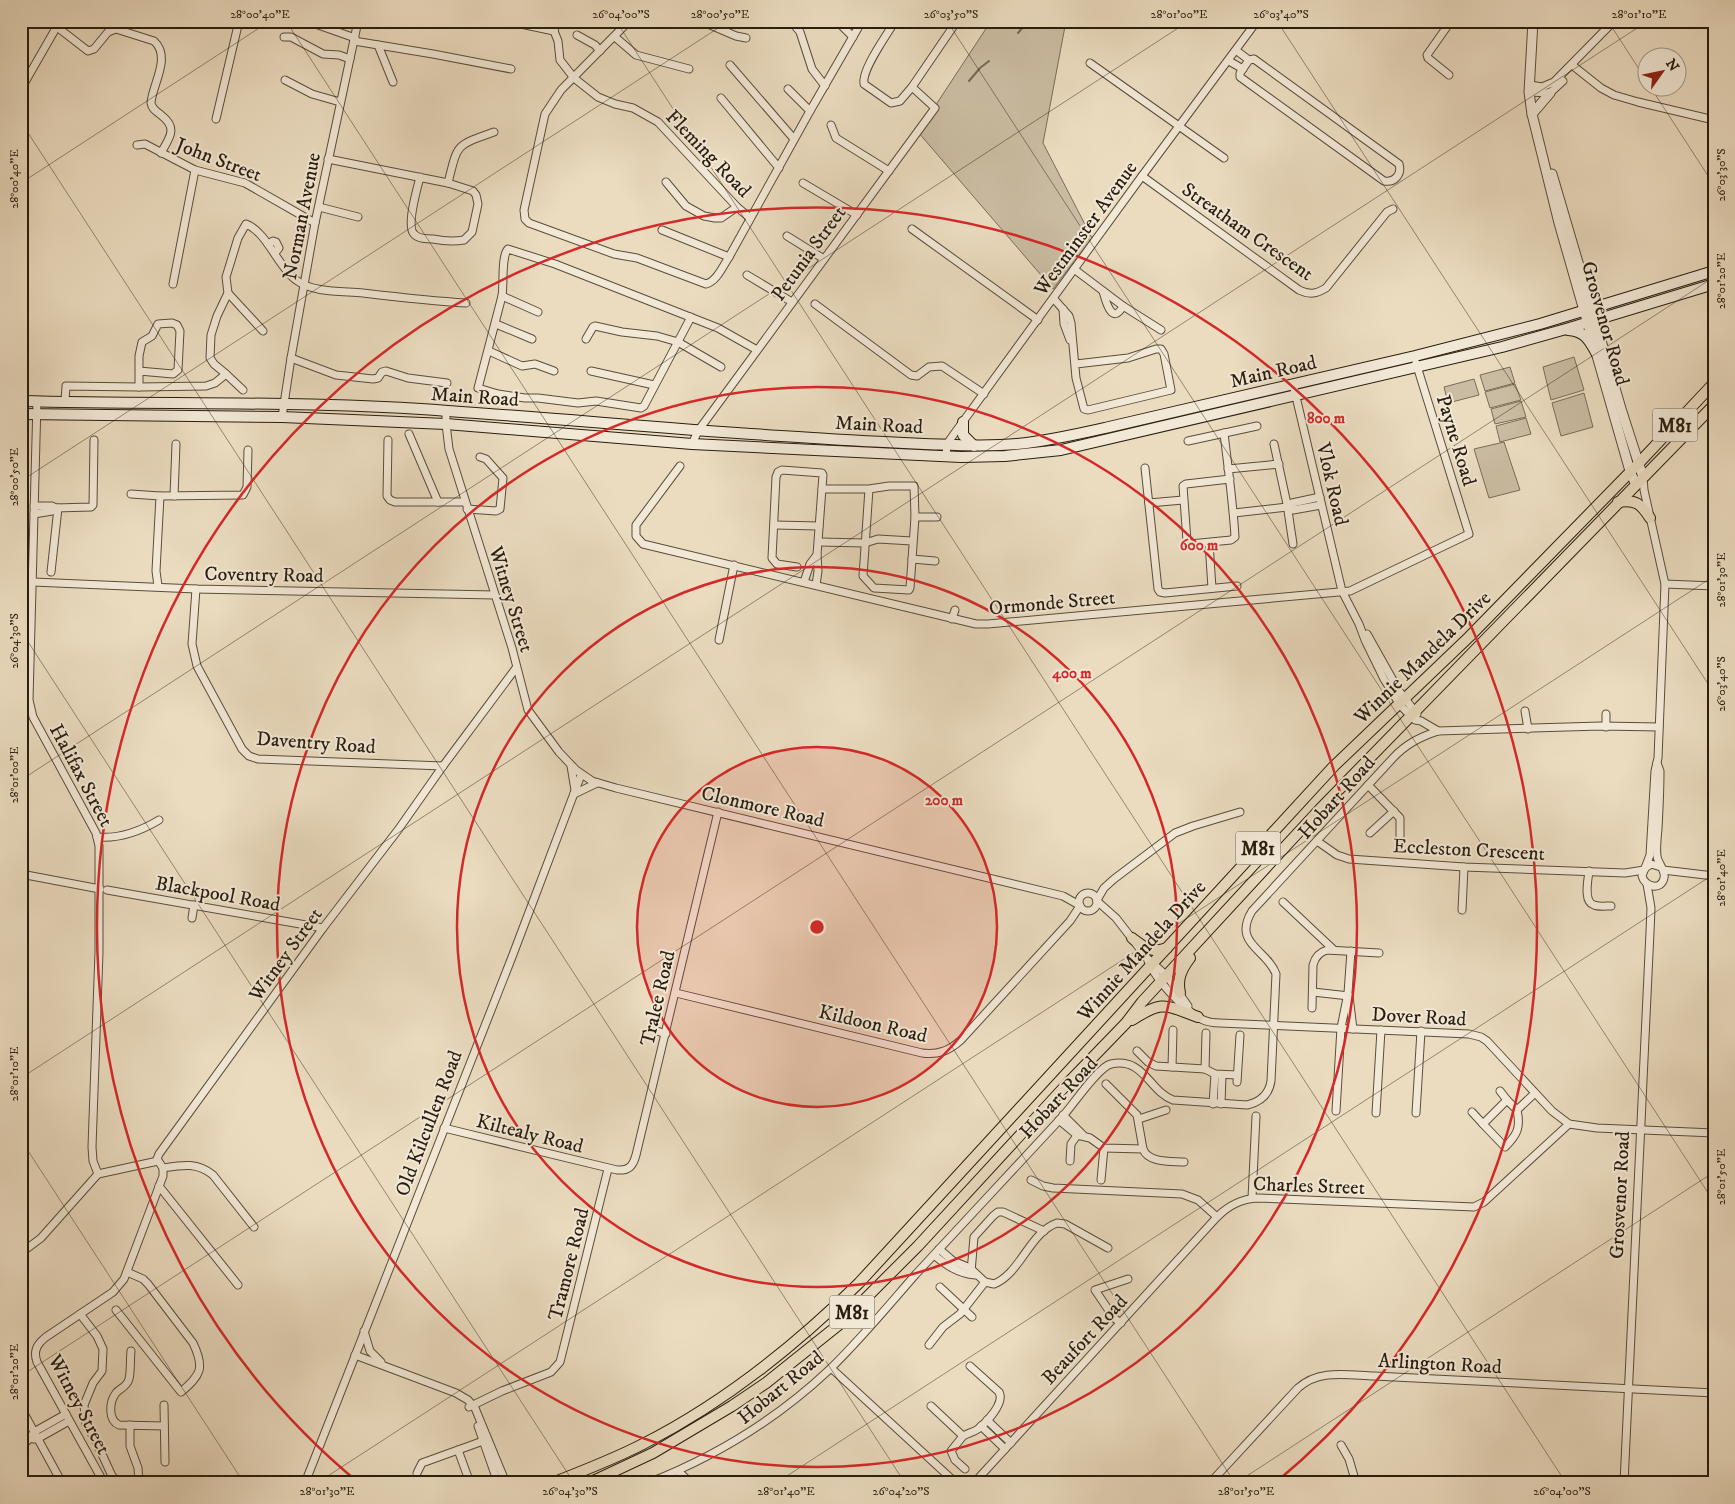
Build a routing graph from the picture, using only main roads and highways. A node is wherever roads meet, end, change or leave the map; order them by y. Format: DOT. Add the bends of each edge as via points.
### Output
graph roads {
  1 [pos="1714,271"];
  2 [pos="1714,284"];
  3 [pos="1566,329"];
  4 [pos="1597,354"];
  5 [pos="1713,384"];
  6 [pos="21,401"];
  7 [pos="1714,405"];
  8 [pos="21,414"];
  9 [pos="963,422"];
  10 [pos="974,446"];
  11 [pos="1618,502"];
  12 [pos="1650,518"];
  13 [pos="1132,938"];
  14 [pos="1201,940"];
  15 [pos="1168,947"];
  16 [pos="1180,993"];
  17 [pos="1195,1014"];
  18 [pos="1126,1023"];
  19 [pos="552,1483"];
  20 [pos="589,1483"];
  1 -- 10 [label="main road, Main Road" via="1540,324 1415,356 1070,436"];
  2 -- 3 [label="main road, Main Road"];
  3 -- 4 [label="main road" via="1586,336"];
  3 -- 8 [label="main road, Main Road" via="1418,368 1061,450 1005,456 692,444 446,424 282,417"];
  5 -- 15 [label="main road, Winnie Mandela Drive / M81" via="1470,637 1334,766"];
  6 -- 10 [label="main road, Main Road" via="283,404 446,410 698,431"];
  7 -- 11 [label="main road, Winnie Mandela Drive / M81" via="1641,484"];
  9 -- 10 [label="main road" via="963,435"];
  11 -- 12 [label="main road" via="1628,500 1637,503"];
  11 -- 14 [label="main road, Winnie Mandela Drive / M81" via="1320,809"];
  13 -- 15 [label="main road" via="1150,950"];
  14 -- 16 [label="main road" via="1179,976"];
  14 -- 18 [label="main road, Winnie Mandela Drive / M81"];
  15 -- 19 [label="main road, Winnie Mandela Drive / M81" via="1150,962 860,1283 809,1331 757,1373 688,1419 628,1452"];
  17 -- 18 [label="main road" via="1157,1006"];
  18 -- 20 [label="main road, Winnie Mandela Drive / M81" via="918,1246 841,1323 739,1401 653,1453"];
}
